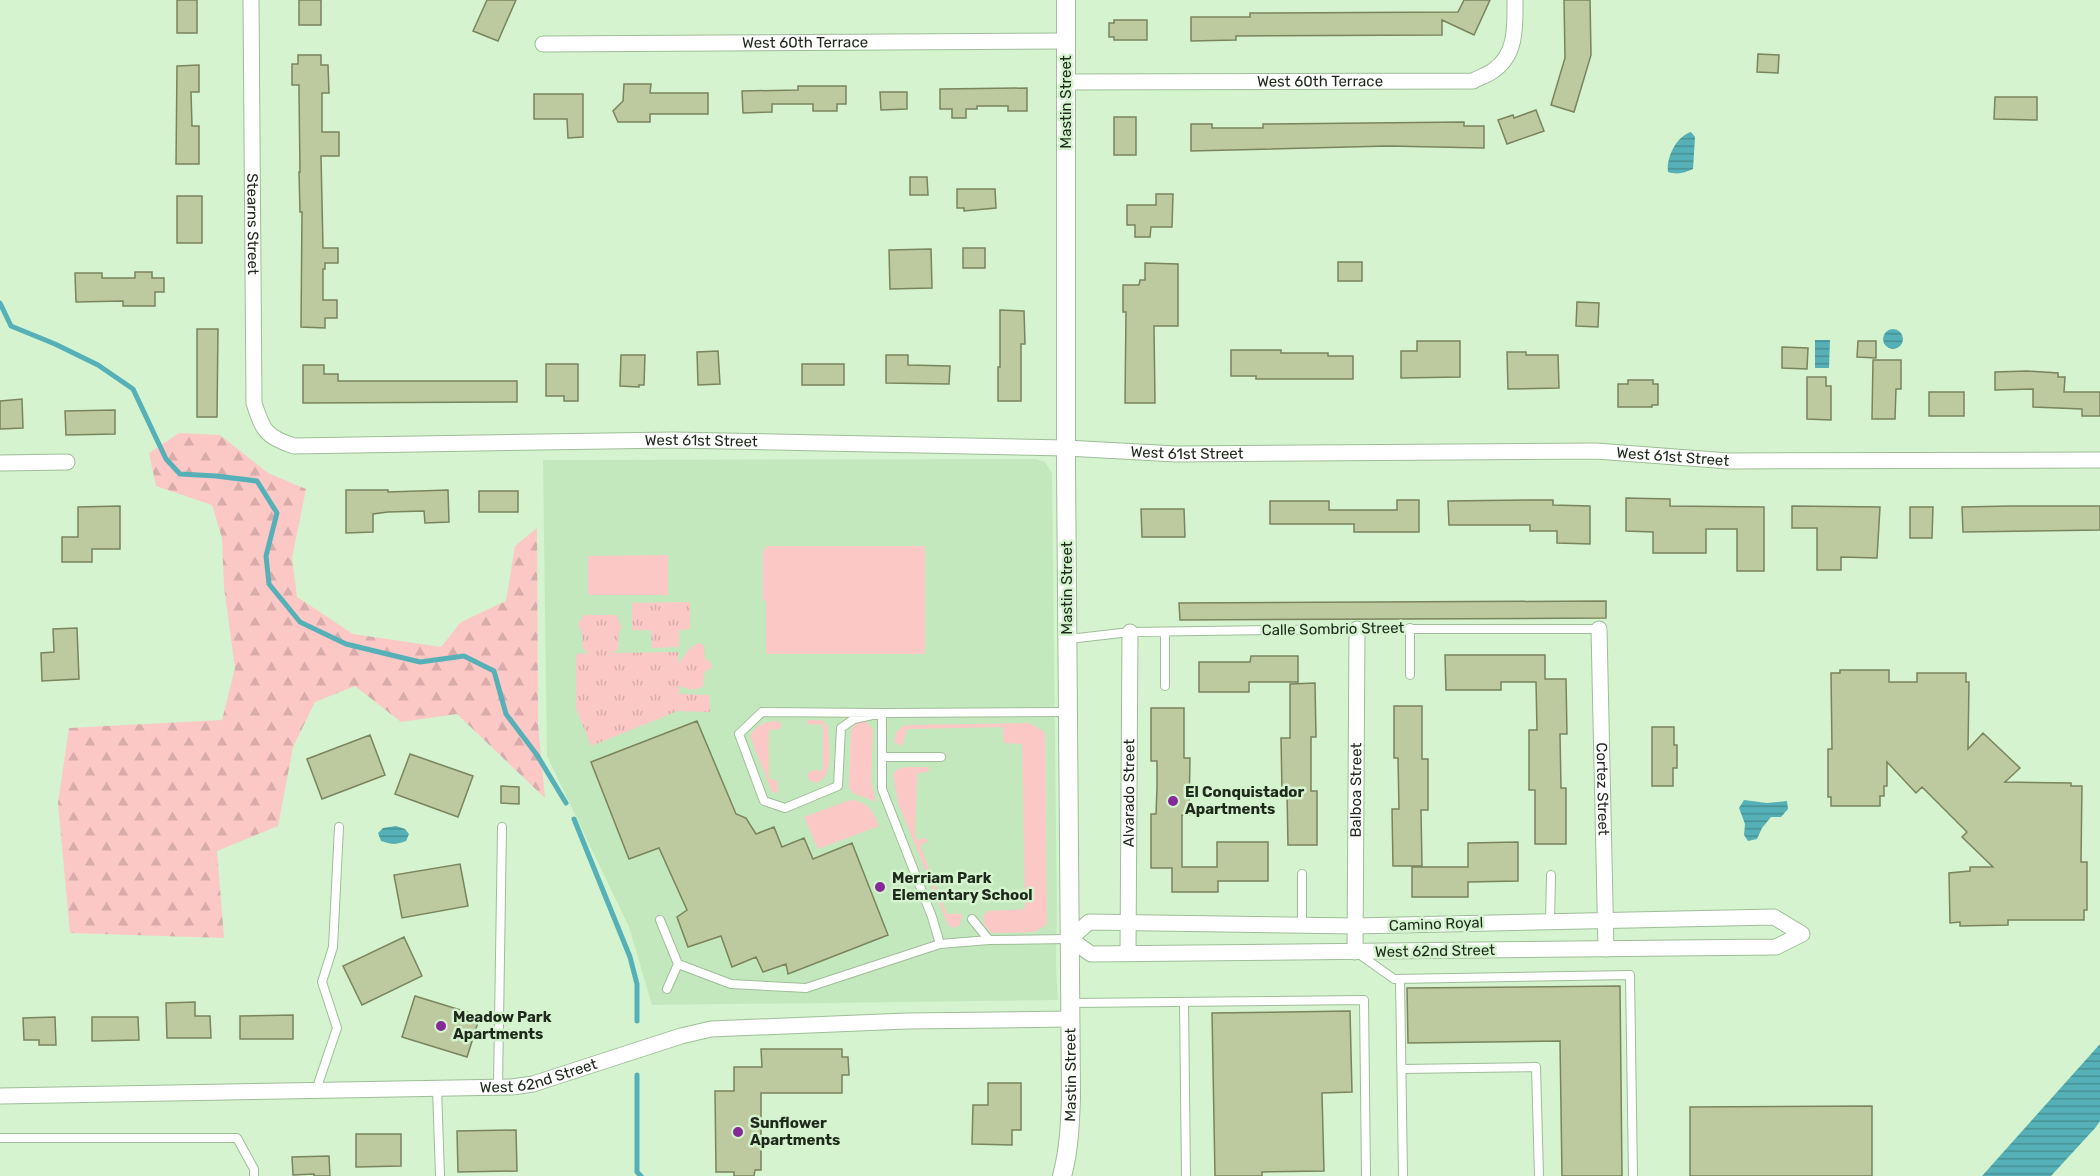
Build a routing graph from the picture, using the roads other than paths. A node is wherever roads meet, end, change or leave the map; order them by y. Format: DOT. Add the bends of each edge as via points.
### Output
graph roads {
  1 [pos="251,0"];
  2 [pos="1066,0"];
  3 [pos="1515,0"];
  4 [pos="1066,41"];
  5 [pos="543,44"];
  6 [pos="1066,82"];
  7 [pos="274,440"];
  8 [pos="1066,448"];
  9 [pos="2100,460"];
  10 [pos="67,462"];
  11 [pos="0,463"];
  12 [pos="1410,628"];
  13 [pos="1357,629"];
  14 [pos="1599,629"];
  15 [pos="1130,632"];
  16 [pos="1165,632"];
  17 [pos="1067,639"];
  18 [pos="1410,675"];
  19 [pos="1165,686"];
  20 [pos="1068,712"];
  21 [pos="882,713"];
  22 [pos="883,757"];
  23 [pos="941,757"];
  24 [pos="502,826"];
  25 [pos="339,827"];
  26 [pos="1302,874"];
  27 [pos="1551,875"];
  28 [pos="972,919"];
  29 [pos="660,920"];
  30 [pos="1605,920"];
  31 [pos="1550,921"];
  32 [pos="1128,922"];
  33 [pos="1302,925"];
  34 [pos="1355,926"];
  35 [pos="1802,934"];
  36 [pos="1070,939"];
  37 [pos="989,940"];
  38 [pos="940,944"];
  39 [pos="1606,949"];
  40 [pos="1355,952"];
  41 [pos="1128,953"];
  42 [pos="678,964"];
  43 [pos="1400,979"];
  44 [pos="667,989"];
  45 [pos="1184,1002"];
  46 [pos="1070,1011"];
  47 [pos="1402,1069"];
  48 [pos="498,1087"];
  49 [pos="437,1088"];
  50 [pos="316,1090"];
  51 [pos="0,1096"];
  52 [pos="0,1138"];
  53 [pos="254,1176"];
  54 [pos="440,1176"];
  55 [pos="1062,1176"];
  56 [pos="1186,1176"];
  57 [pos="1366,1176"];
  58 [pos="1403,1176"];
  59 [pos="1539,1176"];
  60 [pos="1633,1176"];
  1 -- 7 [label="street, Stearns Street" via="254,403 261,423"];
  2 -- 4 [label="street, Mastin Street"];
  3 -- 6 [label="street, West 60th Terrace" via="1515,28 1509,53 1495,70 1473,81"];
  4 -- 5 [label="street, West 60th Terrace"];
  4 -- 6 [label="street, Mastin Street"];
  6 -- 8 [label="street, Mastin Street"];
  7 -- 8 [label="street, West 61st Street" via="294,446 673,440"];
  8 -- 9 [label="street, West 61st Street" via="1176,454 1596,451 1729,461"];
  8 -- 17 [label="street, Mastin Street"];
  10 -- 11 [label="street"];
  12 -- 13 [label="lane, Calle Sombrio Street"];
  12 -- 14 [label="lane, Calle Sombrio Street"];
  12 -- 18 [label="lane"];
  13 -- 16 [label="lane, Calle Sombrio Street"];
  13 -- 34 [label="street, Balboa Street"];
  14 -- 30 [label="street, Cortez Street"];
  15 -- 16 [label="lane, Calle Sombrio Street"];
  15 -- 17 [label="lane, Calle Sombrio Street"];
  15 -- 32 [label="street, Alvarado Street"];
  16 -- 19 [label="lane"];
  17 -- 20 [label="street, Mastin Street"];
  20 -- 21 [label="lane"];
  20 -- 36 [label="street, Mastin Street"];
  21 -- 21 [label="lane" via="762,712 739,734 764,801 785,808 838,786 841,729 854,719"];
  21 -- 22 [label="lane"];
  22 -- 23 [label="lane"];
  22 -- 38 [label="lane" via="882,789"];
  24 -- 48 [label="lane"];
  25 -- 50 [label="lane" via="333,947 322,982 337,1028"];
  26 -- 33 [label="lane"];
  27 -- 31 [label="lane"];
  28 -- 37 [label="lane"];
  29 -- 42 [label="lane"];
  30 -- 31 [label="street, Camino Royal"];
  30 -- 35 [label="street, Camino Royal" via="1774,917"];
  30 -- 39 [label="street, Cortez Street"];
  31 -- 34 [label="street, Camino Royal"];
  32 -- 33 [label="street, Camino Royal"];
  32 -- 36 [label="street, Camino Royal" via="1089,922"];
  32 -- 41 [label="street, Alvarado Street"];
  33 -- 34 [label="street, Camino Royal"];
  34 -- 40 [label="street, Balboa Street"];
  35 -- 39 [label="street, West 62nd Street" via="1776,947"];
  36 -- 37 [label="lane"];
  36 -- 41 [label="street, West 62nd Street" via="1091,954"];
  36 -- 46 [label="street, Mastin Street"];
  37 -- 38 [label="lane"];
  38 -- 42 [label="lane" via="807,988 731,984"];
  39 -- 40 [label="street, West 62nd Street"];
  40 -- 41 [label="street, West 62nd Street"];
  40 -- 43 [label="lane" via="1394,979"];
  42 -- 44 [label="lane"];
  43 -- 47 [label="lane"];
  43 -- 60 [label="lane" via="1630,975"];
  45 -- 46 [label="lane"];
  45 -- 56 [label="lane"];
  45 -- 57 [label="lane" via="1364,1000"];
  46 -- 48 [label="street, West 62nd Street" via="711,1029 533,1084"];
  46 -- 55 [label="street, Mastin Street" via="1070,1132"];
  47 -- 58 [label="lane"];
  47 -- 59 [label="lane" via="1536,1066"];
  48 -- 49 [label="street, West 62nd Street"];
  49 -- 50 [label="street, West 62nd Street"];
  49 -- 54 [label="lane"];
  50 -- 51 [label="street, West 62nd Street"];
  52 -- 53 [label="lane" via="237,1138"];
}
